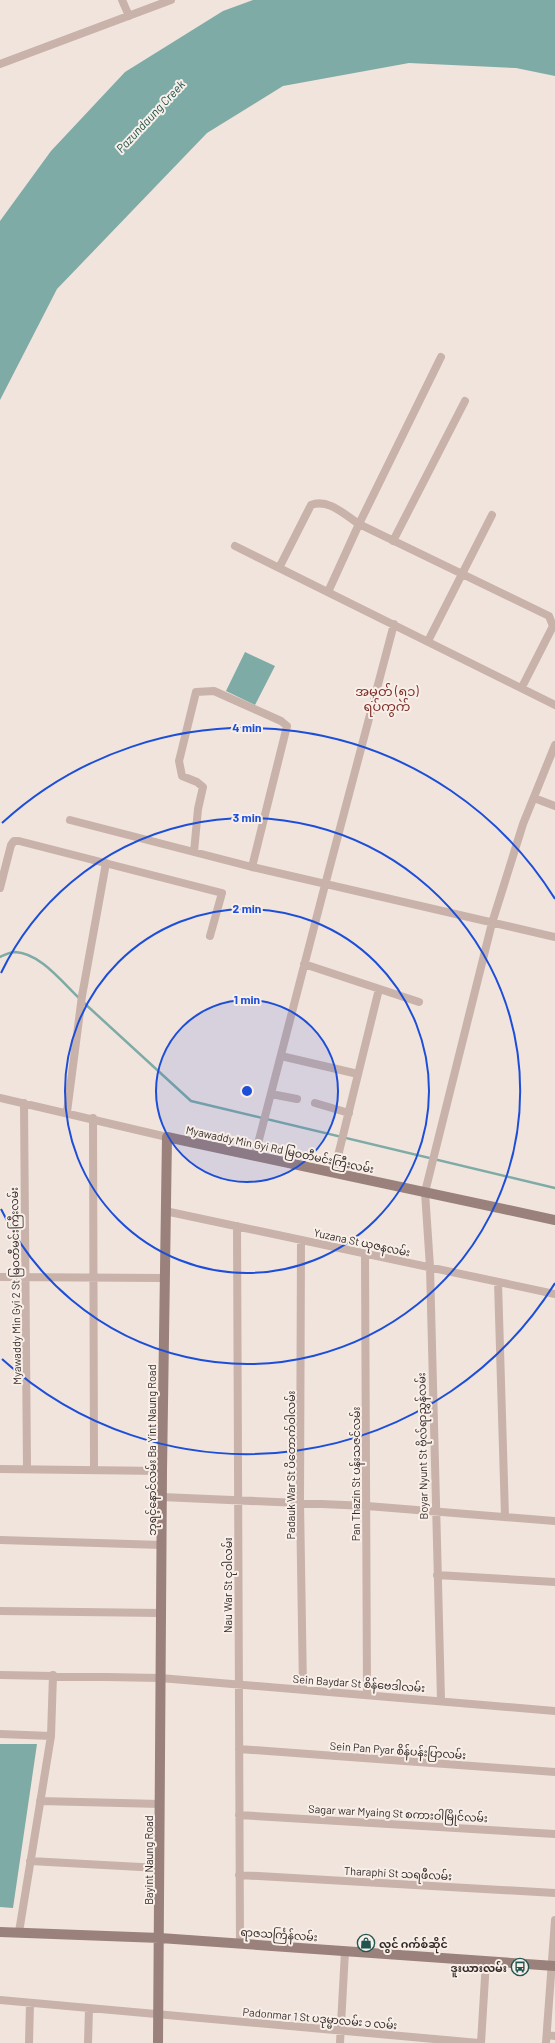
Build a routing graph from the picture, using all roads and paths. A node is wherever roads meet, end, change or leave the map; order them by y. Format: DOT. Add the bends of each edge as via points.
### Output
graph roads {
  1 [pos="122,0"];
  2 [pos="171,0"];
  3 [pos="129,16"];
  4 [pos="0,64"];
  5 [pos="441,357"];
  6 [pos="465,401"];
  7 [pos="492,515"];
  8 [pos="358,524"];
  9 [pos="393,541"];
  10 [pos="235,546"];
  11 [pos="279,568"];
  12 [pos="462,575"];
  13 [pos="328,592"];
  14 [pos="394,624"];
  15 [pos="428,641"];
  16 [pos="522,687"];
  17 [pos="555,705"];
  18 [pos="555,745"];
  19 [pos="534,798"];
  20 [pos="555,806"];
  21 [pos="70,820"];
  22 [pos="194,852"];
  23 [pos="106,863"];
  24 [pos="252,867"];
  25 [pos="325,885"];
  26 [pos="0,888"];
  27 [pos="492,923"];
  28 [pos="210,936"];
  29 [pos="555,937"];
  30 [pos="304,964"];
  31 [pos="379,989"];
  32 [pos="419,1002"];
  33 [pos="281,1056"];
  34 [pos="358,1074"];
  35 [pos="271,1094"];
  36 [pos="0,1098"];
  37 [pos="297,1100"];
  38 [pos="24,1103"];
  39 [pos="315,1104"];
  40 [pos="67,1112"];
  41 [pos="349,1113"];
  42 [pos="93,1118"];
  43 [pos="167,1137"];
  44 [pos="255,1155"];
  45 [pos="334,1172"];
  46 [pos="425,1192"];
  47 [pos="165,1211"];
  48 [pos="555,1220"];
  49 [pos="237,1226"];
  50 [pos="301,1240"];
  51 [pos="365,1254"];
  52 [pos="430,1267"];
  53 [pos="0,1277"];
  54 [pos="26,1277"];
  55 [pos="94,1278"];
  56 [pos="164,1278"];
  57 [pos="498,1282"];
  58 [pos="555,1294"];
  59 [pos="0,1469"];
  60 [pos="28,1469"];
  61 [pos="94,1470"];
  62 [pos="162,1471"];
  63 [pos="162,1497"];
  64 [pos="238,1500"];
  65 [pos="300,1502"];
  66 [pos="366,1506"];
  67 [pos="434,1512"];
  68 [pos="505,1516"];
  69 [pos="555,1521"];
  70 [pos="0,1540"];
  71 [pos="162,1546"];
  72 [pos="437,1575"];
  73 [pos="555,1582"];
  74 [pos="0,1611"];
  75 [pos="161,1613"];
  76 [pos="0,1675"];
  77 [pos="53,1675"];
  78 [pos="160,1678"];
  79 [pos="239,1685"];
  80 [pos="303,1689"];
  81 [pos="366,1694"];
  82 [pos="441,1700"];
  83 [pos="555,1711"];
  84 [pos="0,1734"];
  85 [pos="51,1736"];
  86 [pos="239,1749"];
  87 [pos="555,1772"];
  88 [pos="40,1801"];
  89 [pos="160,1804"];
  90 [pos="239,1815"];
  91 [pos="555,1834"];
  92 [pos="30,1861"];
  93 [pos="159,1868"];
  94 [pos="239,1875"];
  95 [pos="555,1893"];
  96 [pos="555,1920"];
  97 [pos="0,1932"];
  98 [pos="19,1932"];
  99 [pos="160,1938"];
  100 [pos="240,1944"];
  101 [pos="345,1951"];
  102 [pos="486,1960"];
  103 [pos="553,1966"];
  104 [pos="0,2000"];
  105 [pos="30,2003"];
  106 [pos="89,2008"];
  107 [pos="158,2015"];
  108 [pos="341,2031"];
  109 [pos="549,2038"];
  110 [pos="29,2043"];
  111 [pos="88,2043"];
  112 [pos="158,2043"];
  113 [pos="340,2043"];
  114 [pos="480,2043"];
  1 -- 3 [label="street"];
  2 -- 3 [label="street"];
  3 -- 4 [label="street"];
  5 -- 8 [label="street"];
  6 -- 9 [label="street"];
  7 -- 12 [label="street"];
  8 -- 9 [label="street"];
  8 -- 11 [label="street" via="329,504 311,505"];
  8 -- 13 [label="street"];
  9 -- 12 [label="street"];
  10 -- 11 [label="street"];
  11 -- 13 [label="street"];
  12 -- 15 [label="street"];
  12 -- 16 [label="street" via="549,616 552,620 553,626"];
  13 -- 14 [label="street"];
  14 -- 15 [label="street"];
  14 -- 25 [label="street"];
  15 -- 16 [label="street"];
  16 -- 17 [label="street"];
  18 -- 19 [label="street, Boyar Nyunt St ဗိုလ်ရာညွှန်လမ်း"];
  19 -- 20 [label="street"];
  19 -- 27 [label="street, Boyar Nyunt St ဗိုလ်ရာညွှန်လမ်း" via="523,824"];
  21 -- 22 [label="street"];
  22 -- 24 [label="street"];
  22 -- 24 [label="street" via="198,809 203,788 197,782 182,776 179,761 196,692 214,691 287,726"];
  23 -- 26 [label="street" via="14,841"];
  23 -- 28 [label="street" via="222,893"];
  23 -- 40 [label="street" via="82,996"];
  24 -- 25 [label="street"];
  25 -- 27 [label="street"];
  25 -- 30 [label="street"];
  27 -- 29 [label="street"];
  27 -- 46 [label="street, Boyar Nyunt St ဗိုလ်ရာညွှန်လမ်း"];
  30 -- 31 [label="street"];
  30 -- 33 [label="street"];
  31 -- 32 [label="street"];
  31 -- 34 [label="street"];
  33 -- 34 [label="street"];
  33 -- 35 [label="street"];
  34 -- 41 [label="street"];
  35 -- 37 [label="street"];
  35 -- 44 [label="street"];
  36 -- 38 [label="street, Myawaddy Min Gyi Rd မြဝတီမင်းကြီးလမ်း"];
  38 -- 40 [label="street, Myawaddy Min Gyi Rd မြဝတီမင်းကြီးလမ်း"];
  38 -- 54 [label="street, Myawaddy Min Gyi 2 St မြဝတီမင်းကြီးလမ်း"];
  39 -- 41 [label="street"];
  40 -- 42 [label="street, Myawaddy Min Gyi Rd မြဝတီမင်းကြီးလမ်း"];
  41 -- 45 [label="street"];
  42 -- 43 [label="street, Myawaddy Min Gyi Rd မြဝတီမင်းကြီးလမ်း"];
  42 -- 55 [label="street"];
  43 -- 44 [label="main road, Myawaddy Min Gyi Rd မြဝတီမင်းကြီးလမ်း"];
  43 -- 47 [label="main road, ဘုရင့်နောင်လမ်း Ba Yint Naung Road"];
  44 -- 45 [label="main road, Myawaddy Min Gyi Rd မြဝတီမင်းကြီးလမ်း"];
  45 -- 46 [label="main road, Myawaddy Min Gyi Rd မြဝတီမင်းကြီးလမ်း"];
  46 -- 48 [label="main road, Myawaddy Min Gyi Rd မြဝတီမင်းကြီးလမ်း"];
  46 -- 52 [label="street, Boyar Nyunt St ဗိုလ်ရာညွှန်လမ်း"];
  47 -- 49 [label="street, Yuzana St ယုဇနလမ်း"];
  47 -- 56 [label="main road, ဘုရင့်နောင်လမ်း Ba Yint Naung Road"];
  49 -- 50 [label="street, Yuzana St ယုဇနလမ်း"];
  49 -- 64 [label="street, Nau War St ငုဝါလမ်း"];
  50 -- 51 [label="street, Yuzana St ယုဇနလမ်း"];
  50 -- 65 [label="street, Padauk War St ပိတောက်ဝါလမ်း"];
  51 -- 52 [label="street, Yuzana St ယုဇနလမ်း"];
  51 -- 66 [label="street, Pan Thazin St ပန်းသဇင်လမ်း"];
  52 -- 57 [label="street, Yuzana St ယုဇနလမ်း"];
  52 -- 67 [label="street, Boyar Nyunt St ဗိုလ်ရာညွှန်လမ်း"];
  53 -- 54 [label="street"];
  54 -- 55 [label="street"];
  54 -- 60 [label="street, Myawaddy Min Gyi 2 St မြဝတီမင်းကြီးလမ်း"];
  55 -- 56 [label="street"];
  55 -- 61 [label="street"];
  56 -- 62 [label="main road, ဘုရင့်နောင်လမ်း Ba Yint Naung Road"];
  57 -- 58 [label="street, Yuzana St ယုဇနလမ်း"];
  57 -- 68 [label="street"];
  59 -- 60 [label="street"];
  60 -- 61 [label="street"];
  61 -- 62 [label="street"];
  62 -- 63 [label="main road, ဘုရင့်နောင်လမ်း Ba Yint Naung Road"];
  63 -- 64 [label="street"];
  63 -- 71 [label="main road, ဘုရင့်နောင်လမ်း Ba Yint Naung Road"];
  64 -- 65 [label="street"];
  64 -- 79 [label="street, Nau War St ငုဝါလမ်း"];
  65 -- 66 [label="street"];
  65 -- 80 [label="street, Padauk War St ပိတောက်ဝါလမ်း"];
  66 -- 67 [label="street"];
  66 -- 81 [label="street, Pan Thazin St ပန်းသဇင်လမ်း"];
  67 -- 68 [label="street"];
  67 -- 72 [label="street, Boyar Nyunt St ဗိုလ်ရာညွှန်လမ်း"];
  68 -- 69 [label="street"];
  70 -- 71 [label="street"];
  71 -- 75 [label="main road, ဘုရင့်နောင်လမ်း Ba Yint Naung Road"];
  72 -- 73 [label="street"];
  72 -- 82 [label="street, Boyar Nyunt St ဗိုလ်ရာညွှန်လမ်း"];
  74 -- 75 [label="street"];
  75 -- 78 [label="main road, ဘုရင့်နောင်လမ်း Ba Yint Naung Road"];
  76 -- 77 [label="street, Sein Baydar St စိန်ဗေဒါလမ်း"];
  77 -- 78 [label="street, Sein Baydar St စိန်ဗေဒါလမ်း"];
  77 -- 85 [label="street"];
  78 -- 79 [label="street, Sein Baydar St စိန်ဗေဒါလမ်း"];
  78 -- 89 [label="main road, Bayint Naung Road"];
  79 -- 80 [label="street, Sein Baydar St စိန်ဗေဒါလမ်း"];
  79 -- 86 [label="street, Nau War St ငုဝါလမ်း"];
  80 -- 81 [label="street, Sein Baydar St စိန်ဗေဒါလမ်း"];
  81 -- 82 [label="street, Sein Baydar St စိန်ဗေဒါလမ်း"];
  82 -- 83 [label="street, Sein Baydar St စိန်ဗေဒါလမ်း"];
  84 -- 85 [label="street"];
  85 -- 88 [label="street"];
  86 -- 87 [label="street, Sein Pan Pyar စိန်ပန်းပြာလမ်း"];
  86 -- 90 [label="street, Nau War St ငုဝါလမ်း"];
  88 -- 89 [label="street"];
  88 -- 92 [label="street"];
  89 -- 93 [label="main road, Bayint Naung Road"];
  90 -- 91 [label="street, Sagar war Myaing St စကားဝါမြိုင်လမ်း"];
  90 -- 94 [label="street, Nau War St ငုဝါလမ်း"];
  92 -- 93 [label="street"];
  92 -- 98 [label="street"];
  93 -- 99 [label="main road, Bayint Naung Road"];
  94 -- 95 [label="street, Tharaphi St သရဖီလမ်း"];
  94 -- 100 [label="street, Nau War St ငုဝါလမ်း"];
  96 -- 103 [label="street"];
  97 -- 98 [label="main road, ရာဇသင်္ကြန်လမ်း"];
  98 -- 99 [label="main road, ရာဇသင်္ကြန်လမ်း"];
  99 -- 100 [label="main road, ရာဇသင်္ကြန်လမ်း"];
  99 -- 107 [label="main road, Bayint Naung Road"];
  100 -- 101 [label="main road, ရာဇသင်္ကြန်လမ်း"];
  101 -- 102 [label="main road, ရာဇသင်္ကြန်လမ်း"];
  101 -- 108 [label="street"];
  102 -- 103 [label="main road, ရာဇသင်္ကြန်လမ်း"];
  102 -- 114 [label="street"];
  103 -- 109 [label="street"];
  104 -- 105 [label="street, Padonmar 1 St ပဒုမ္မာလမ်း ၁ လမ်း"];
  105 -- 106 [label="street, Padonmar 1 St ပဒုမ္မာလမ်း ၁ လမ်း"];
  105 -- 110 [label="street"];
  106 -- 107 [label="street, Padonmar 1 St ပဒုမ္မာလမ်း ၁ လမ်း"];
  106 -- 111 [label="street"];
  107 -- 108 [label="street, Padonmar 1 St ပဒုမ္မာလမ်း ၁ လမ်း"];
  107 -- 112 [label="main road, Bayint Naung Road"];
  108 -- 113 [label="street"];
  108 -- 114 [label="street, Padonmar 1 St ပဒုမ္မာလမ်း ၁ လမ်း"];
}
